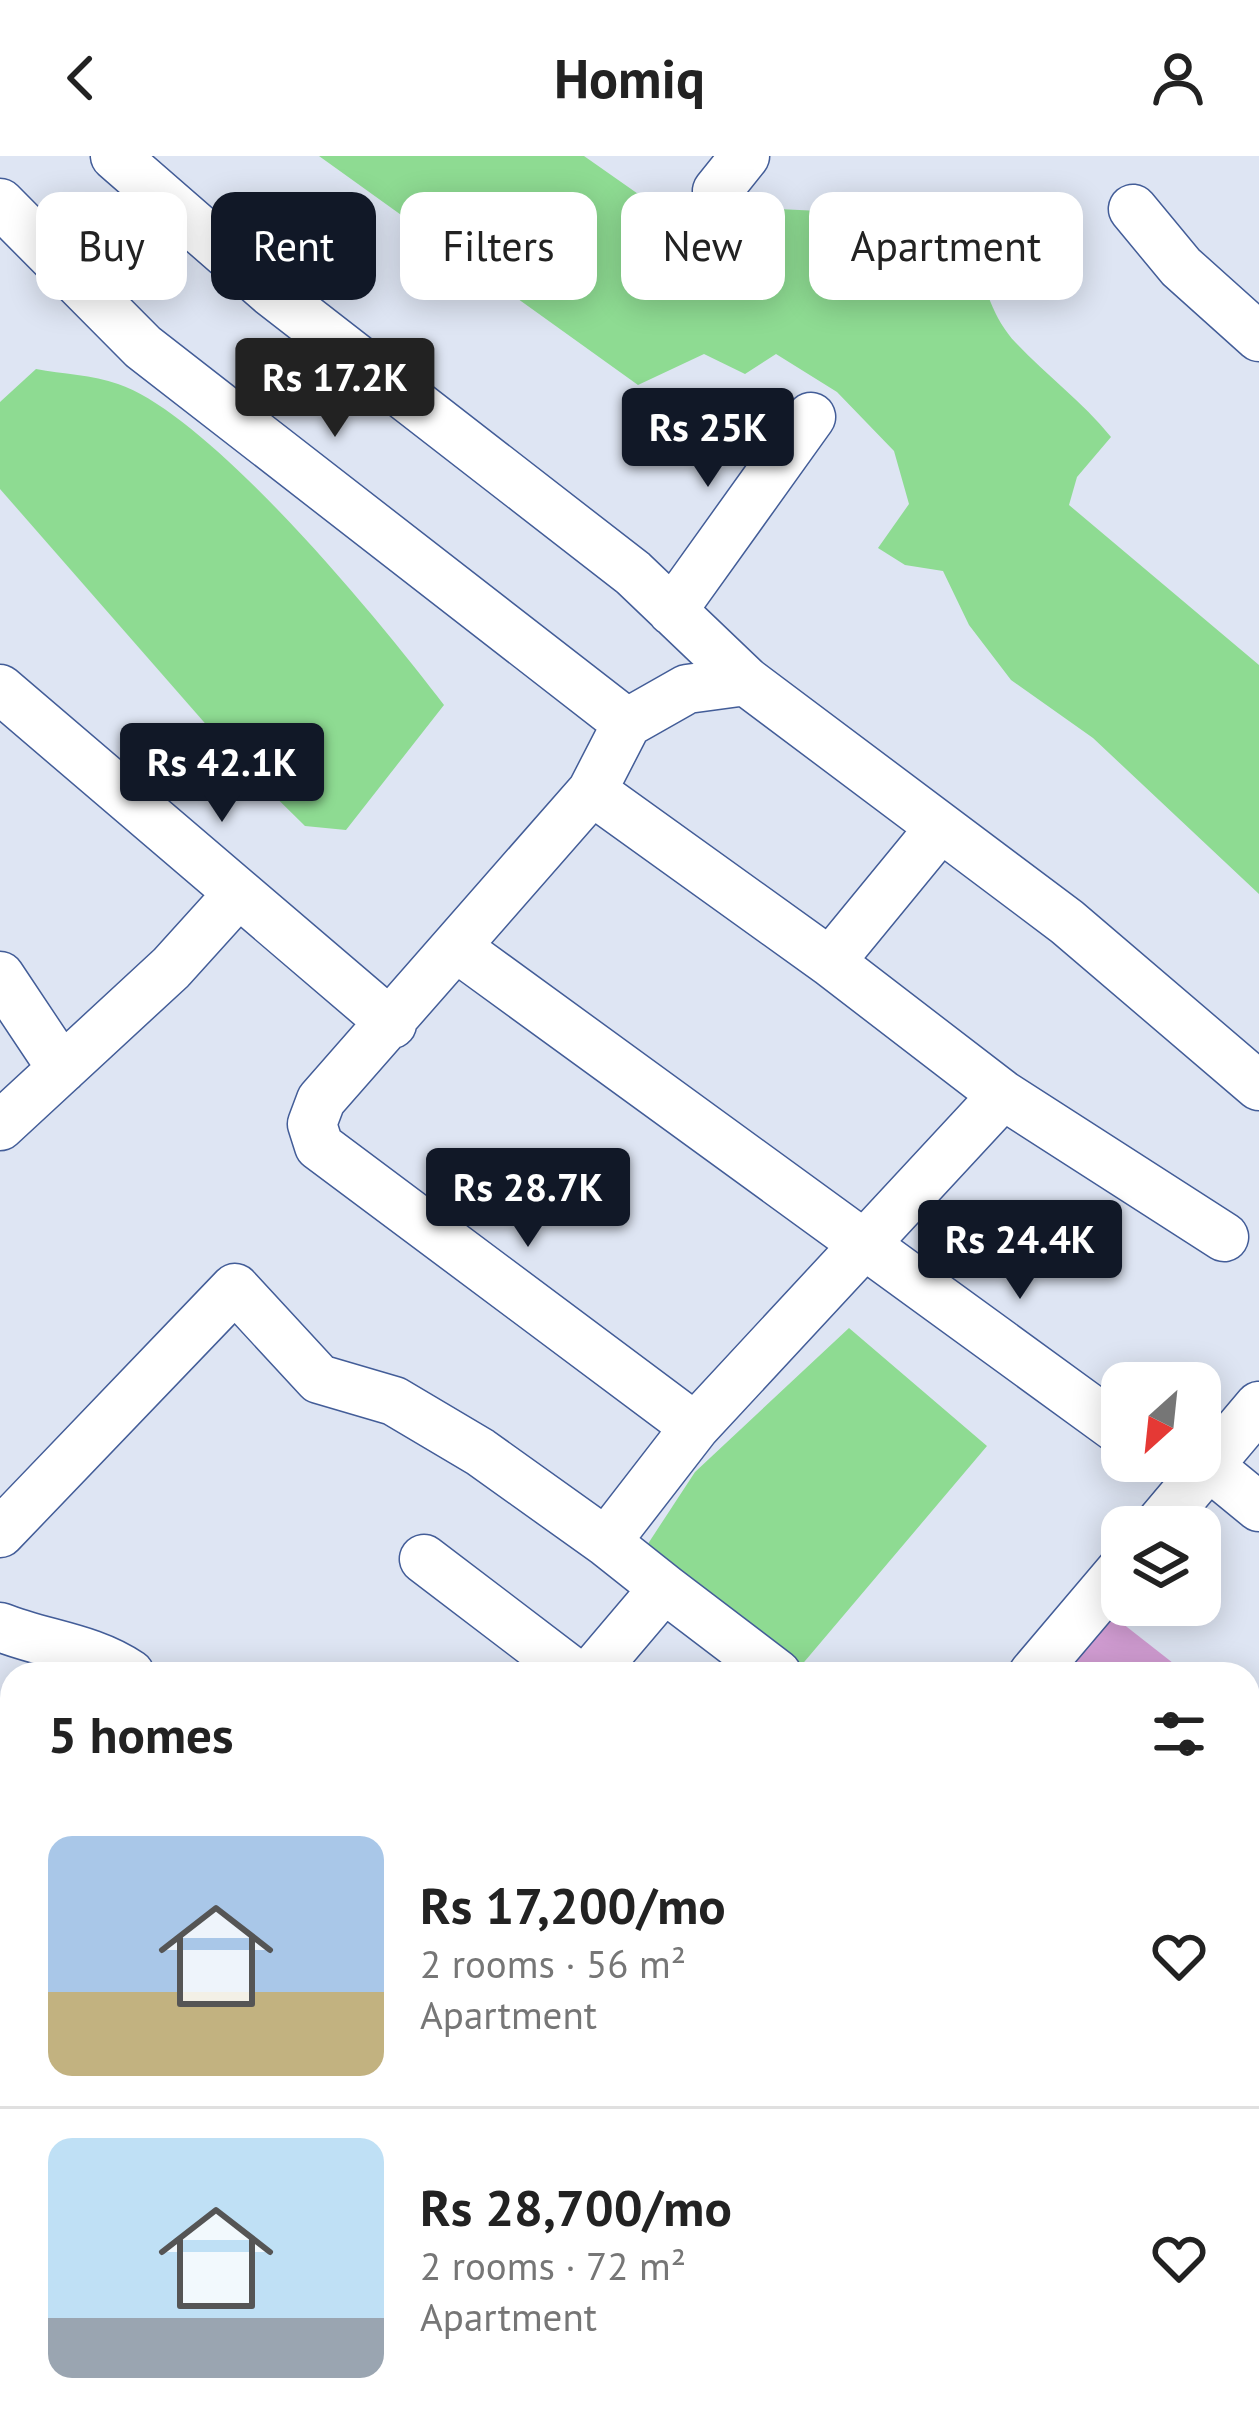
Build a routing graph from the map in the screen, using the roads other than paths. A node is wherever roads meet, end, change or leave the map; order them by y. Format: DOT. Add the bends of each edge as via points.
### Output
graph roads {
  1 [pos="115,156"];
  2 [pos="0,203"];
  3 [pos="1133,209"];
  4 [pos="1259,337"];
  5 [pos="811,417"];
  6 [pos="672,611"];
  7 [pos="746,681"];
  8 [pos="0,688"];
  9 [pos="627,723"];
  10 [pos="592,791"];
  11 [pos="940,828"];
  12 [pos="236,895"];
  13 [pos="457,948"];
  14 [pos="830,962"];
  15 [pos="0,976"];
  16 [pos="392,1024"];
  17 [pos="62,1069"];
  18 [pos="1259,1086"];
  19 [pos="1003,1095"];
  20 [pos="0,1126"];
  21 [pos="1224,1237"];
  22 [pos="867,1241"];
  23 [pos="1259,1406"];
  24 [pos="1101,1416"];
  25 [pos="694,1427"];
  26 [pos="1221,1440"];
  27 [pos="1209,1482"];
  28 [pos="1259,1507"];
  29 [pos="0,1533"];
  30 [pos="606,1542"];
  31 [pos="424,1558"];
  32 [pos="664,1588"];
  33 [pos="1101,1594"];
  34 [pos="0,1627"];
  35 [pos="110,1662"];
  36 [pos="559,1662"];
  37 [pos="601,1662"];
  38 [pos="761,1662"];
  39 [pos="1043,1662"];
  1 -- 6 [label="street" via="271,292"];
  2 -- 9 [label="street" via="143,346"];
  3 -- 4 [label="street" via="1181,267"];
  5 -- 6 [label="street"];
  6 -- 7 [label="street"];
  7 -- 9 [label="street" via="687,689"];
  7 -- 11 [label="street"];
  8 -- 12 [label="street"];
  9 -- 10 [label="street"];
  10 -- 13 [label="street"];
  10 -- 14 [label="street"];
  11 -- 14 [label="street"];
  11 -- 18 [label="street" via="1067,922"];
  12 -- 16 [label="street"];
  12 -- 17 [label="street"];
  13 -- 16 [label="street"];
  13 -- 22 [label="street"];
  14 -- 19 [label="street"];
  15 -- 17 [label="street"];
  16 -- 25 [label="street" via="321,1100 312,1124 319,1146"];
  17 -- 20 [label="street"];
  19 -- 21 [label="street"];
  19 -- 22 [label="street"];
  22 -- 24 [label="street"];
  22 -- 25 [label="street"];
  23 -- 26 [label="street"];
  25 -- 30 [label="street"];
  27 -- 28 [label="street"];
  29 -- 30 [label="street" via="235,1288 319,1379 394,1401"];
  30 -- 32 [label="street"];
  31 -- 36 [label="street"];
  32 -- 37 [label="street"];
  32 -- 38 [label="street"];
  33 -- 39 [label="street"];
  34 -- 35 [label="street"];
}
